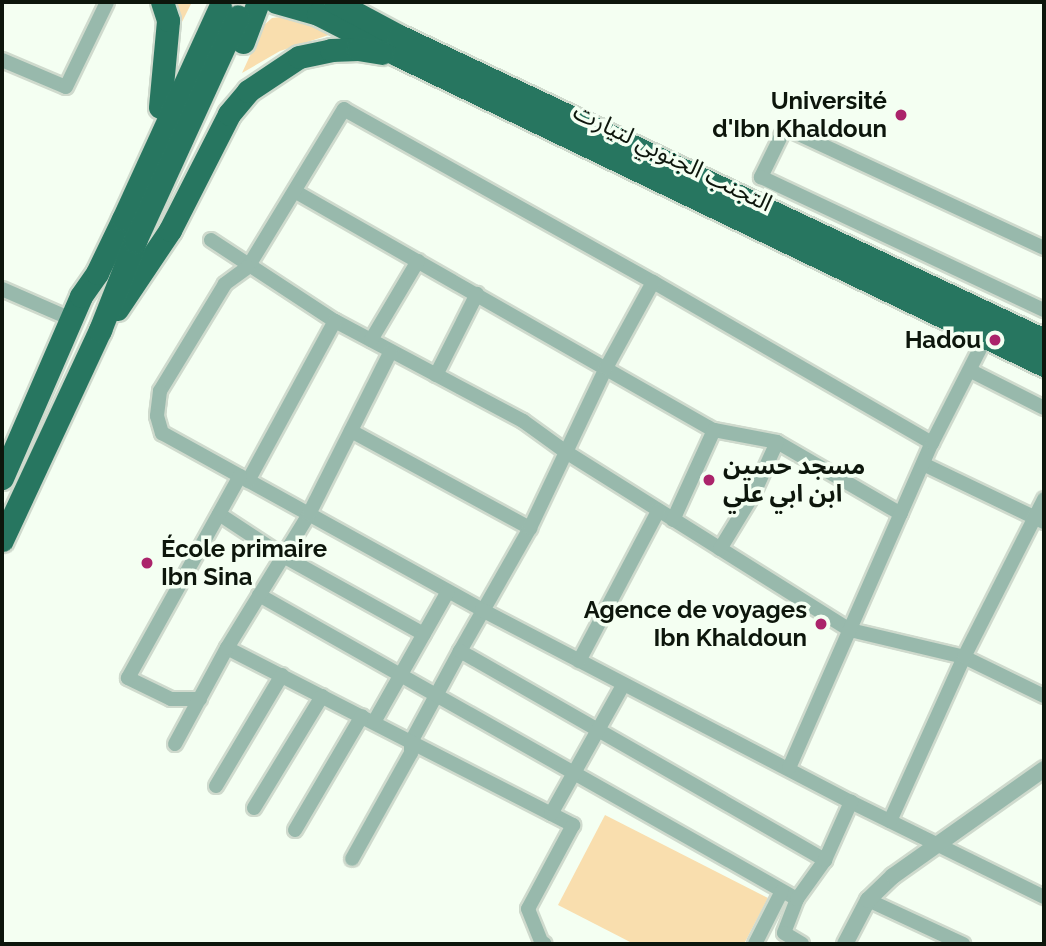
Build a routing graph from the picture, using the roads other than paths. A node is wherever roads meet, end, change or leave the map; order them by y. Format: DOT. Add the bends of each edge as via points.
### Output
graph roads {
  1 [pos="107,2"];
  2 [pos="162,2"];
  3 [pos="258,2"];
  4 [pos="276,2"];
  5 [pos="335,2"];
  6 [pos="371,2"];
  7 [pos="225,7"];
  8 [pos="398,46"];
  9 [pos="2,60"];
  10 [pos="160,107"];
  11 [pos="296,192"];
  12 [pos="211,240"];
  13 [pos="1044,247"];
  14 [pos="418,261"];
  15 [pos="248,267"];
  16 [pos="653,282"];
  17 [pos="2,289"];
  18 [pos="477,294"];
  19 [pos="81,296"];
  20 [pos="1044,310"];
  21 [pos="71,319"];
  22 [pos="335,321"];
  23 [pos="100,330"];
  24 [pos="986,337"];
  25 [pos="371,340"];
  26 [pos="1044,340"];
  27 [pos="391,351"];
  28 [pos="1044,365"];
  29 [pos="606,368"];
  30 [pos="971,372"];
  31 [pos="436,375"];
  32 [pos="1044,408"];
  33 [pos="714,430"];
  34 [pos="351,431"];
  35 [pos="777,442"];
  36 [pos="932,443"];
  37 [pos="566,452"];
  38 [pos="923,464"];
  39 [pos="2,478"];
  40 [pos="244,479"];
  41 [pos="1044,499"];
  42 [pos="659,511"];
  43 [pos="219,514"];
  44 [pos="309,514"];
  45 [pos="901,514"];
  46 [pos="1039,519"];
  47 [pos="673,520"];
  48 [pos="530,528"];
  49 [pos="2,540"];
  50 [pos="720,549"];
  51 [pos="283,556"];
  52 [pos="448,591"];
  53 [pos="259,595"];
  54 [pos="482,610"];
  55 [pos="850,630"];
  56 [pos="424,634"];
  57 [pos="227,648"];
  58 [pos="460,651"];
  59 [pos="964,657"];
  60 [pos="579,661"];
  61 [pos="282,676"];
  62 [pos="400,676"];
  63 [pos="623,685"];
  64 [pos="437,694"];
  65 [pos="322,696"];
  66 [pos="1044,696"];
  67 [pos="200,699"];
  68 [pos="368,719"];
  69 [pos="597,732"];
  70 [pos="411,742"];
  71 [pos="176,744"];
  72 [pos="789,768"];
  73 [pos="1044,769"];
  74 [pos="575,774"];
  75 [pos="216,786"];
  76 [pos="851,803"];
  77 [pos="254,808"];
  78 [pos="551,814"];
  79 [pos="890,821"];
  80 [pos="295,830"];
  81 [pos="938,845"];
  82 [pos="352,859"];
  83 [pos="824,860"];
  84 [pos="782,891"];
  85 [pos="1044,898"];
  86 [pos="797,899"];
  87 [pos="868,900"];
  88 [pos="545,944"];
  89 [pos="755,944"];
  90 [pos="802,944"];
  91 [pos="845,944"];
  92 [pos="963,944"];
  1 -- 9 [label="street" via="66,88"];
  2 -- 10 [label="highway" via="167,29"];
  3 -- 7 [label="highway"];
  3 -- 23 [label="highway" via="168,209"];
  4 -- 8 [label="highway, التجنب الجنوبي لتيارت"];
  5 -- 8 [label="highway, التجنب الجنوبي لتيارت"];
  6 -- 8 [label="highway"];
  7 -- 10 [label="highway"];
  7 -- 19 [label="highway"];
  7 -- 23 [label="highway"];
  8 -- 23 [label="highway" via="299,57 248,91 229,114 170,230 127,298"];
  8 -- 24 [label="highway, التجنب الجنوبي لتيارت"];
  8 -- 26 [label="highway, التجنب الجنوبي لتيارت"];
  10 -- 19 [label="highway"];
  11 -- 14 [label="street"];
  11 -- 15 [label="street"];
  11 -- 16 [label="street" via="344,109"];
  12 -- 15 [label="street"];
  13 -- 20 [label="street" via="785,128 761,177"];
  14 -- 18 [label="street"];
  14 -- 25 [label="street"];
  15 -- 22 [label="street"];
  15 -- 40 [label="street" via="225,284 160,391 157,416 162,433"];
  16 -- 29 [label="street"];
  16 -- 36 [label="street"];
  17 -- 21 [label="street"];
  18 -- 29 [label="street"];
  18 -- 31 [label="street"];
  19 -- 21 [label="highway"];
  21 -- 39 [label="highway"];
  22 -- 25 [label="street"];
  22 -- 40 [label="street"];
  23 -- 49 [label="highway"];
  24 -- 28 [label="highway, التجنب الجنوبي لتيارت"];
  24 -- 30 [label="street"];
  25 -- 27 [label="street"];
  27 -- 31 [label="street"];
  27 -- 34 [label="street"];
  29 -- 33 [label="street"];
  29 -- 37 [label="street"];
  30 -- 32 [label="street"];
  30 -- 36 [label="street"];
  31 -- 37 [label="street" via="523,421"];
  33 -- 35 [label="street"];
  33 -- 47 [label="street"];
  34 -- 44 [label="street"];
  34 -- 48 [label="street"];
  35 -- 45 [label="street"];
  35 -- 50 [label="street" via="753,495"];
  36 -- 38 [label="street"];
  37 -- 42 [label="street"];
  37 -- 48 [label="street"];
  38 -- 45 [label="street"];
  38 -- 46 [label="street"];
  40 -- 43 [label="street"];
  40 -- 44 [label="street"];
  41 -- 46 [label="street"];
  42 -- 47 [label="street"];
  42 -- 60 [label="street"];
  43 -- 51 [label="street"];
  43 -- 67 [label="street" via="128,678 171,699"];
  44 -- 51 [label="street"];
  44 -- 52 [label="street"];
  45 -- 55 [label="street"];
  46 -- 59 [label="street"];
  47 -- 50 [label="street"];
  48 -- 54 [label="street"];
  50 -- 55 [label="street"];
  51 -- 53 [label="street"];
  51 -- 56 [label="street"];
  52 -- 54 [label="street"];
  52 -- 56 [label="street"];
  53 -- 57 [label="street"];
  53 -- 62 [label="street"];
  54 -- 58 [label="street"];
  54 -- 60 [label="street"];
  55 -- 59 [label="street"];
  55 -- 72 [label="street"];
  56 -- 62 [label="street"];
  57 -- 61 [label="street"];
  57 -- 67 [label="street"];
  58 -- 64 [label="street"];
  58 -- 69 [label="street"];
  59 -- 66 [label="street"];
  59 -- 79 [label="street"];
  60 -- 63 [label="street"];
  61 -- 65 [label="street"];
  61 -- 75 [label="street"];
  62 -- 64 [label="street"];
  62 -- 68 [label="street"];
  63 -- 69 [label="street"];
  63 -- 72 [label="street"];
  64 -- 70 [label="street"];
  64 -- 74 [label="street"];
  65 -- 68 [label="street"];
  65 -- 77 [label="street"];
  67 -- 71 [label="street"];
  68 -- 70 [label="street"];
  68 -- 80 [label="street"];
  69 -- 74 [label="street"];
  69 -- 83 [label="street"];
  70 -- 78 [label="street"];
  70 -- 82 [label="street" via="411,753"];
  72 -- 76 [label="street"];
  73 -- 81 [label="street"];
  74 -- 78 [label="street"];
  74 -- 84 [label="street"];
  76 -- 79 [label="street"];
  76 -- 83 [label="street"];
  78 -- 88 [label="street" via="573,825 528,909"];
  79 -- 81 [label="street"];
  81 -- 85 [label="street"];
  81 -- 87 [label="street"];
  83 -- 86 [label="street"];
  84 -- 86 [label="street"];
  84 -- 89 [label="street"];
  86 -- 90 [label="street" via="784,933"];
  87 -- 91 [label="street"];
  87 -- 92 [label="street"];
}
